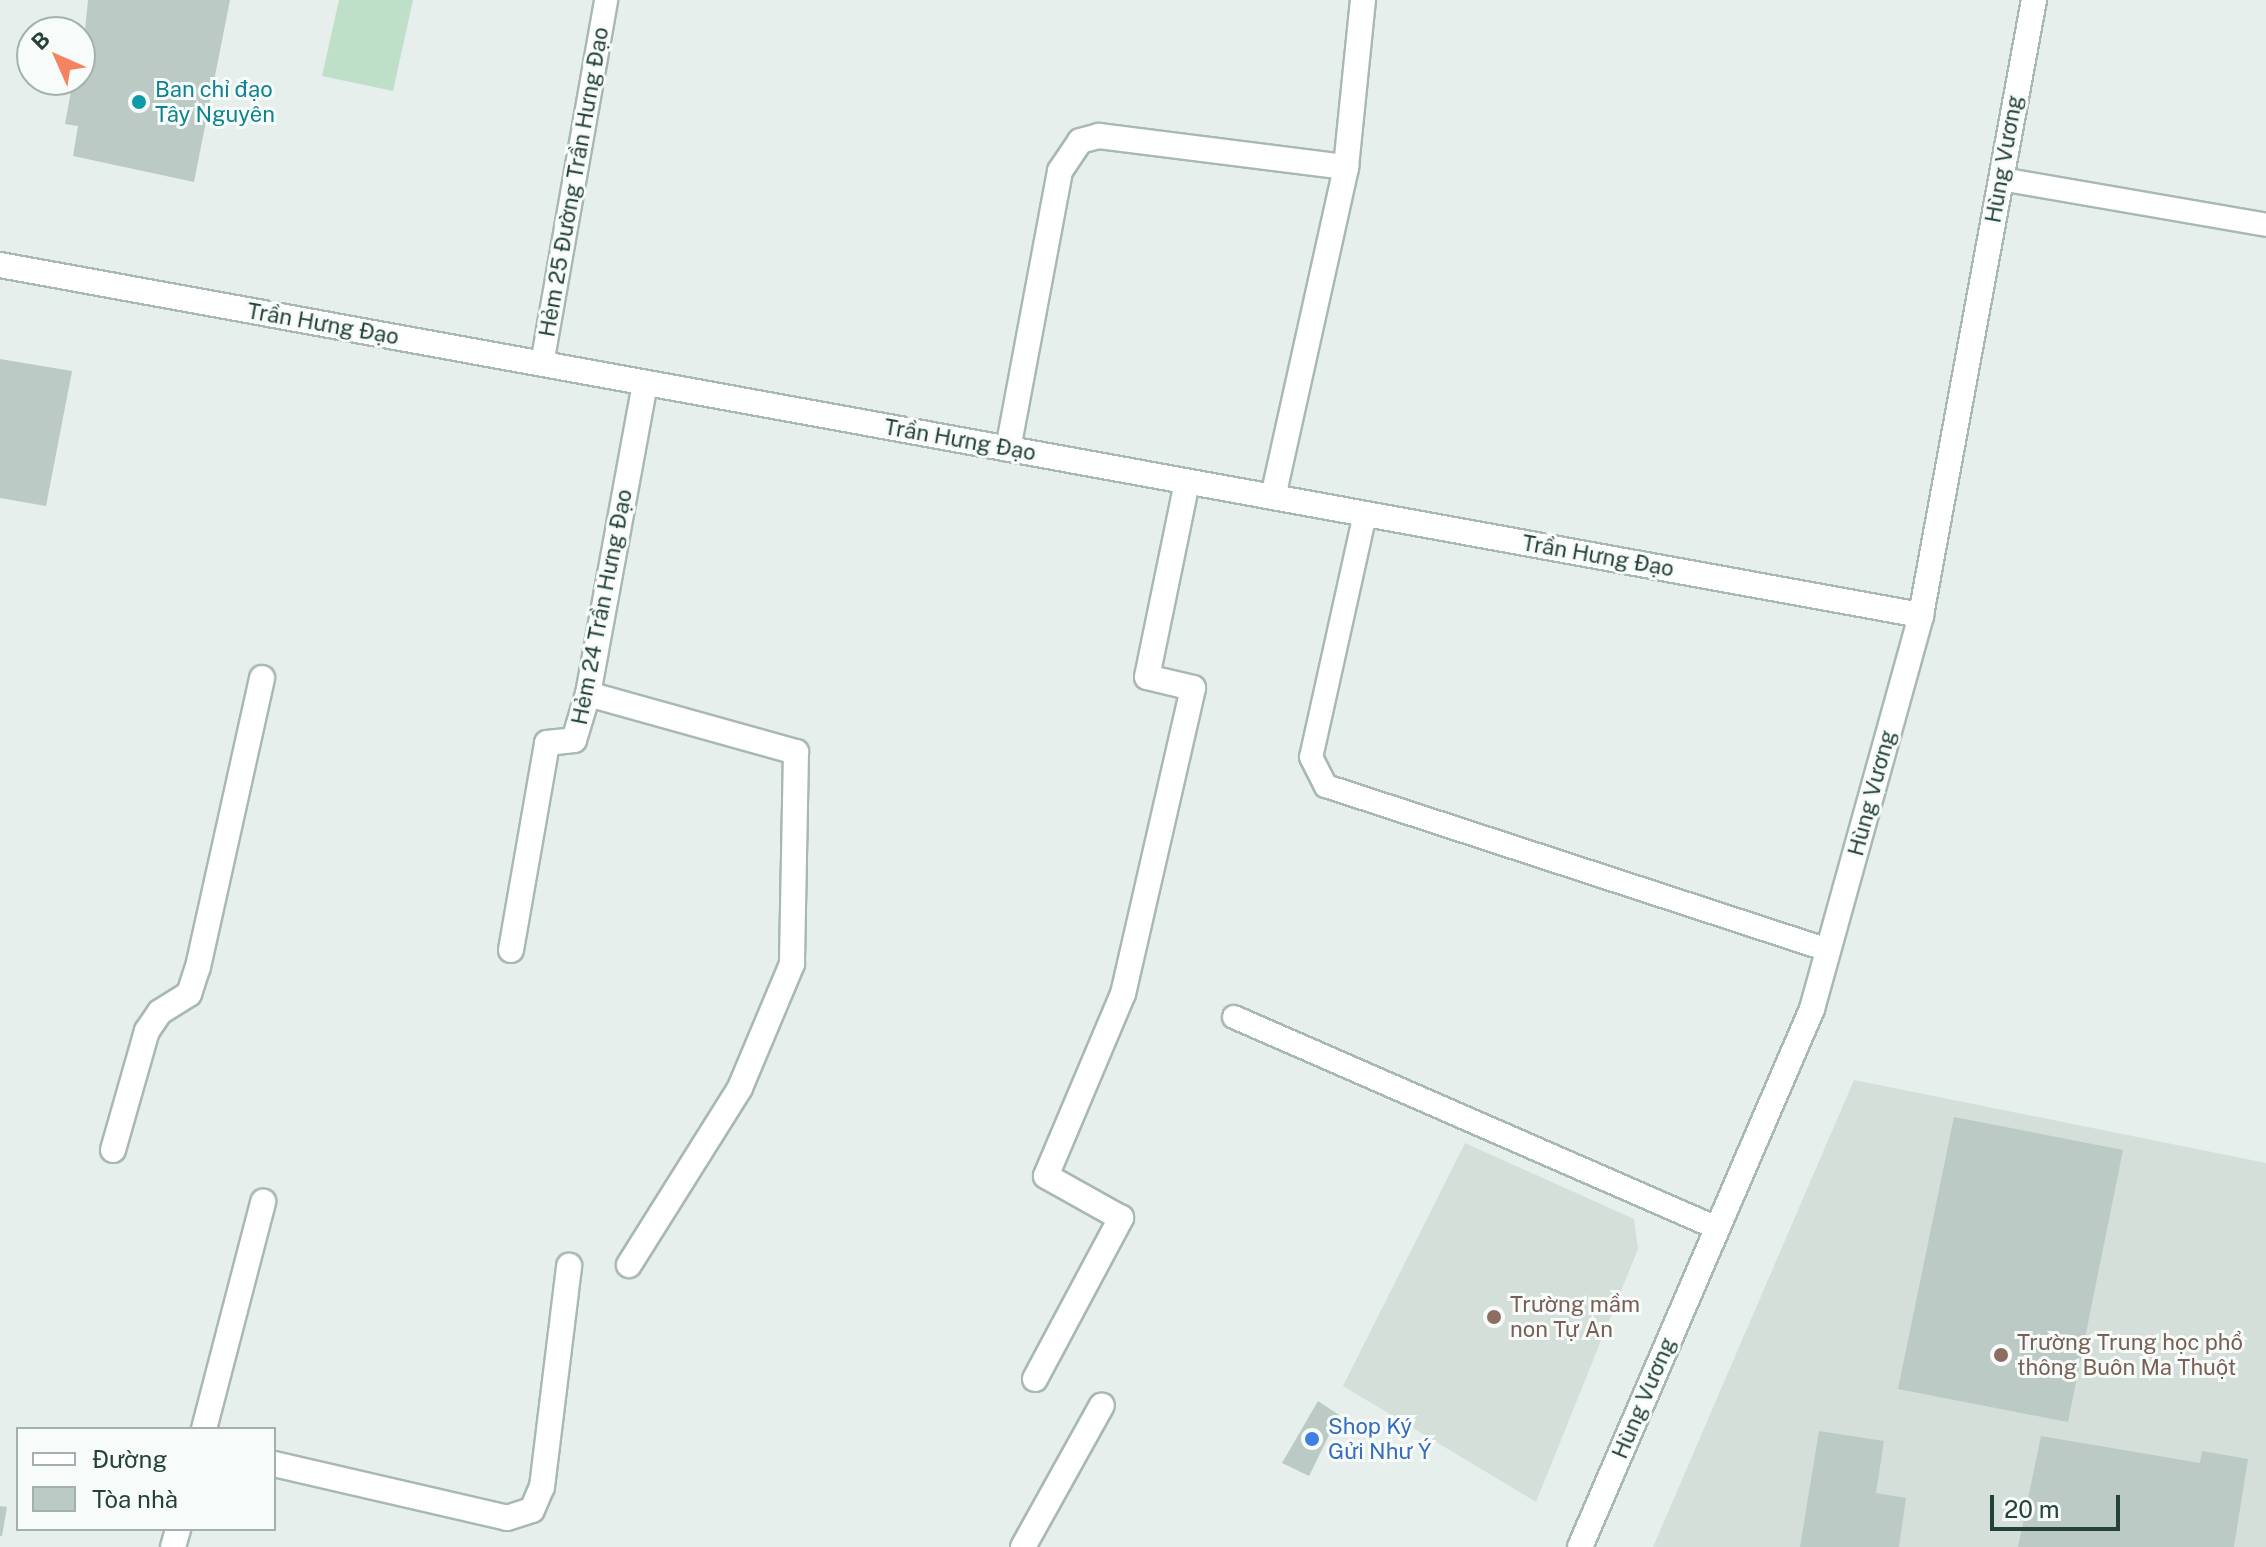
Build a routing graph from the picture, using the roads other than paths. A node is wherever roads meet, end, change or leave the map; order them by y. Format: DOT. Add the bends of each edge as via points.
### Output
graph roads {
  1 [pos="606,0"];
  2 [pos="1363,0"];
  3 [pos="2034,0"];
  4 [pos="1346,167"];
  5 [pos="2001,179"];
  6 [pos="2266,225"];
  7 [pos="0,265"];
  8 [pos="542,364"];
  9 [pos="645,383"];
  10 [pos="1008,449"];
  11 [pos="1187,482"];
  12 [pos="1273,497"];
  13 [pos="1365,514"];
  14 [pos="1921,615"];
  15 [pos="262,678"];
  16 [pos="588,694"];
  17 [pos="511,950"];
  18 [pos="1828,950"];
  19 [pos="1234,1017"];
  20 [pos="113,1150"];
  21 [pos="263,1202"];
  22 [pos="1717,1228"];
  23 [pos="629,1265"];
  24 [pos="569,1266"];
  25 [pos="1035,1379"];
  26 [pos="1102,1405"];
  27 [pos="205,1427"];
  28 [pos="276,1464"];
  29 [pos="1023,1547"];
  30 [pos="1580,1547"];
  1 -- 8 [label="lane, Hẻm 25 Đường Trần Hưng Đạo"];
  2 -- 4 [label="street"];
  3 -- 5 [label="street, Hùng Vương"];
  4 -- 10 [label="street" via="1099,136 1080,141 1060,171"];
  4 -- 12 [label="street"];
  5 -- 6 [label="lane"];
  5 -- 14 [label="street, Hùng Vương"];
  7 -- 8 [label="street, Trần Hưng Đạo"];
  8 -- 9 [label="street, Trần Hưng Đạo"];
  9 -- 10 [label="street, Trần Hưng Đạo"];
  9 -- 16 [label="street, Hẻm 24 Trần Hưng Đạo"];
  10 -- 11 [label="street, Trần Hưng Đạo"];
  11 -- 12 [label="street, Trần Hưng Đạo"];
  11 -- 25 [label="street" via="1147,677 1193,688 1123,994 1046,1176 1121,1218"];
  12 -- 13 [label="street, Trần Hưng Đạo"];
  13 -- 14 [label="street, Trần Hưng Đạo"];
  13 -- 18 [label="lane" via="1311,757 1326,786"];
  14 -- 18 [label="street, Hùng Vương"];
  15 -- 20 [label="street" via="198,967 189,994 160,1012 147,1031"];
  16 -- 17 [label="street, Hẻm 24 Trần Hưng Đạo" via="574,740 547,743"];
  16 -- 23 [label="street" via="796,752 792,964 740,1088"];
  18 -- 22 [label="street, Hùng Vương" via="1812,1009"];
  19 -- 22 [label="lane"];
  21 -- 27 [label="street"];
  22 -- 30 [label="street, Hùng Vương"];
  24 -- 28 [label="street" via="542,1487 532,1510 507,1518"];
  26 -- 29 [label="street"];
}
